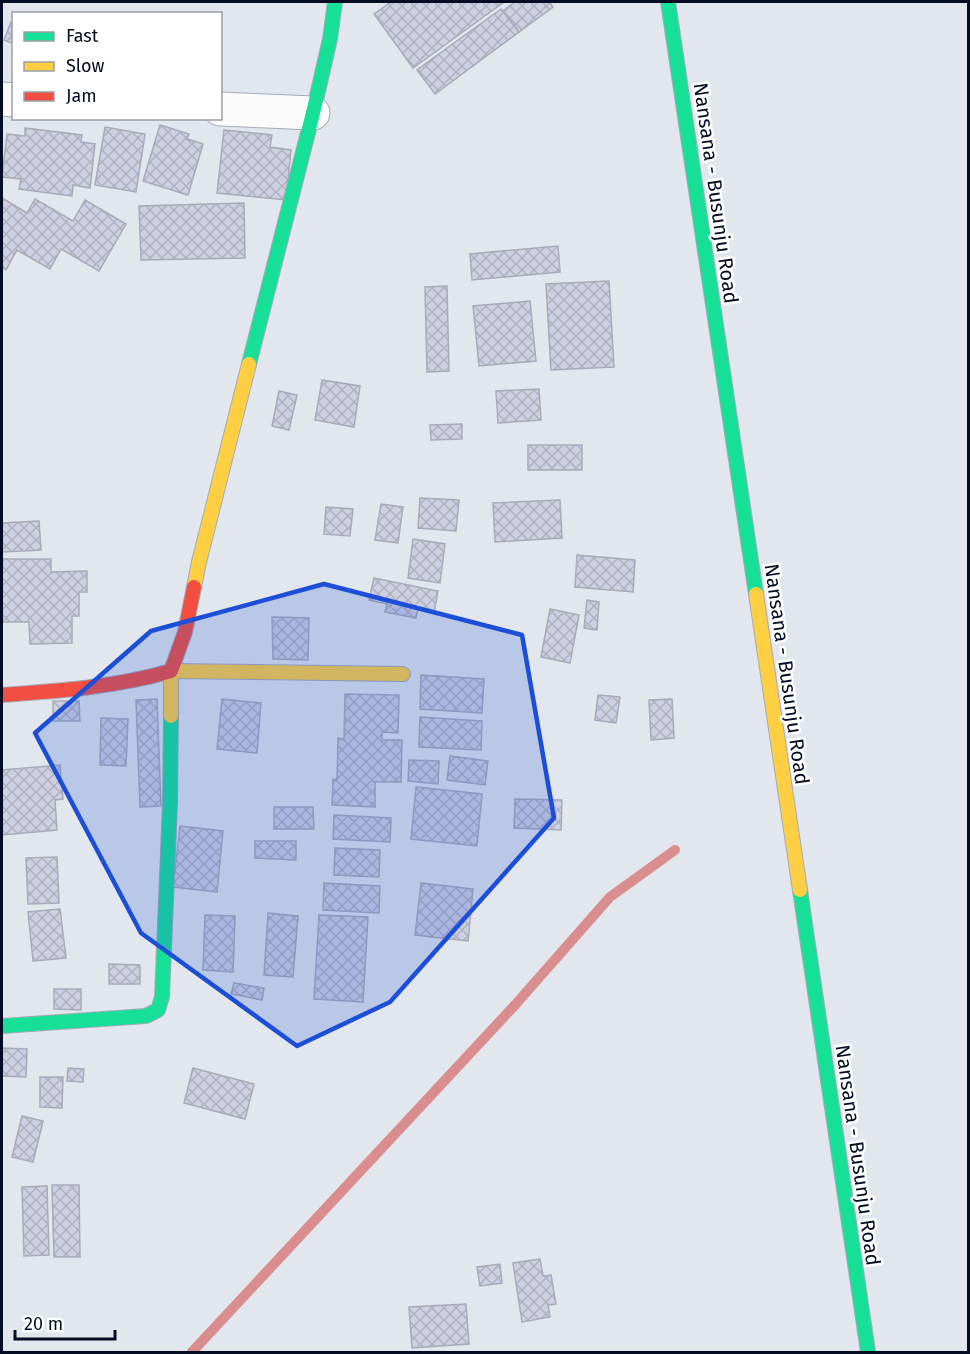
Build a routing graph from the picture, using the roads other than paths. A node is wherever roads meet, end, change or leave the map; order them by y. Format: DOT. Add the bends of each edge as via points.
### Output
graph roads {
  1 [pos="335,2"];
  2 [pos="668,2"];
  3 [pos="222,109"];
  4 [pos="313,113"];
  5 [pos="171,672"];
  6 [pos="403,675"];
  7 [pos="2,695"];
  8 [pos="2,1026"];
  9 [pos="868,1353"];
  1 -- 4 [label="street"];
  2 -- 9 [label="street, Nansana - Busunju Road"];
  3 -- 4 [label="street"];
  4 -- 5 [label="street" via="186,626"];
  5 -- 6 [label="street"];
  5 -- 7 [label="street" via="130,682"];
  5 -- 8 [label="street" via="170,803 162,998 158,1010 146,1016"];
}
